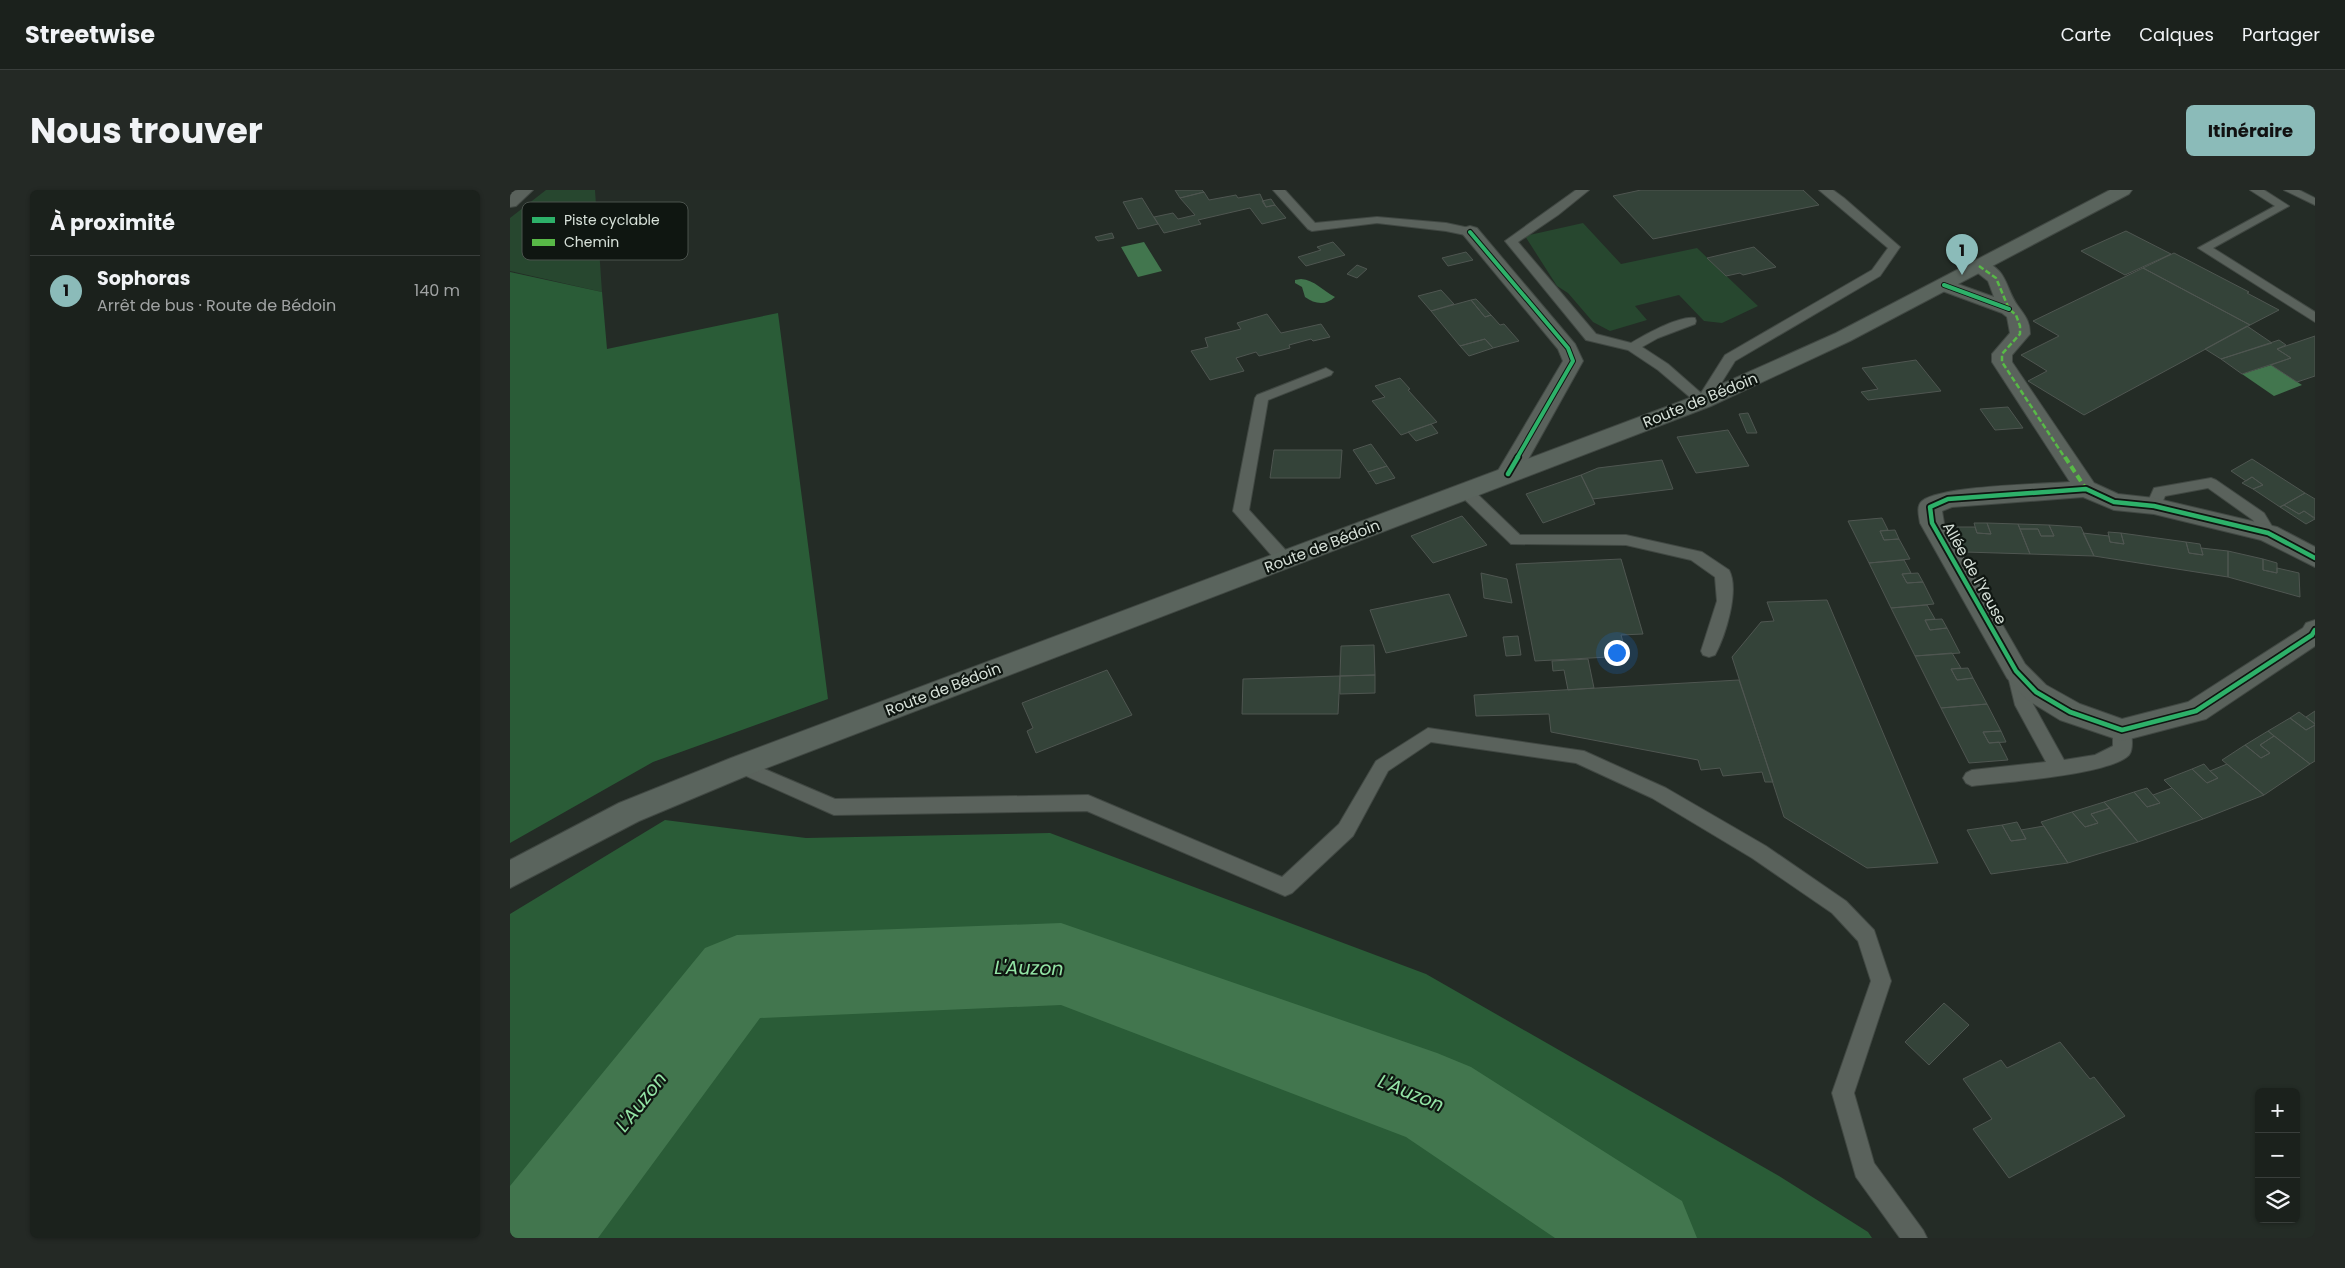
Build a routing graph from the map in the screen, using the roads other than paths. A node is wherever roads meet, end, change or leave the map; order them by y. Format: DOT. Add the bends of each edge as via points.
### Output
graph roads {
  1 [pos="524,190"];
  2 [pos="1279,190"];
  3 [pos="1583,190"];
  4 [pos="1825,190"];
  5 [pos="2122,190"];
  6 [pos="2256,190"];
  7 [pos="2290,190"];
  8 [pos="510,202"];
  9 [pos="2315,202"];
  10 [pos="1470,232"];
  11 [pos="1979,266"];
  12 [pos="1944,285"];
  13 [pos="2009,309"];
  14 [pos="2315,318"];
  15 [pos="1690,321"];
  16 [pos="1632,347"];
  17 [pos="1326,372"];
  18 [pos="1702,401"];
  19 [pos="1508,474"];
  20 [pos="2086,489"];
  21 [pos="1464,491"];
  22 [pos="2154,506"];
  23 [pos="2268,533"];
  24 [pos="2315,558"];
  25 [pos="1285,560"];
  26 [pos="2315,630"];
  27 [pos="1709,651"];
  28 [pos="2016,671"];
  29 [pos="2122,730"];
  30 [pos="741,766"];
  31 [pos="2059,768"];
  32 [pos="1972,778"];
  33 [pos="510,875"];
  34 [pos="1914,1238"];
  1 -- 8 [label="street"];
  2 -- 10 [label="lane" via="1312,227 1377,220"];
  3 -- 16 [label="lane" via="1510,241 1591,337"];
  4 -- 18 [label="lane" via="1894,247 1876,273 1730,358"];
  5 -- 11 [label="main road, Route de Bédoin"];
  6 -- 14 [label="lane" via="2283,206 2204,248"];
  7 -- 9 [label="lane"];
  10 -- 19 [label="street" via="1568,348 1572,361"];
  11 -- 12 [label="main road, Route de Bédoin"];
  11 -- 13 [label="street" via="1996,278"];
  12 -- 13 [label="street"];
  12 -- 18 [label="main road, Route de Bédoin" via="1843,337"];
  13 -- 20 [label="street" via="2018,321 2020,334 2002,354 2002,362"];
  15 -- 16 [label="lane"];
  16 -- 18 [label="lane" via="1663,367"];
  17 -- 25 [label="lane" via="1262,398 1241,511"];
  18 -- 19 [label="main road, Route de Bédoin"];
  19 -- 21 [label="main road, Route de Bédoin"];
  20 -- 22 [label="street, Allée de l'Yeuse" via="2114,502"];
  20 -- 28 [label="street, Allée de l'Yeuse" via="1948,499 1930,507 1932,523"];
  21 -- 25 [label="main road, Route de Bédoin"];
  21 -- 27 [label="lane" via="1516,540 1626,540 1696,556 1724,574 1725,601"];
  22 -- 23 [label="street, Allée de l'Yeuse"];
  22 -- 23 [label="lane" via="2159,492 2211,483 2259,517"];
  23 -- 24 [label="street, Allée de l'Yeuse"];
  25 -- 30 [label="main road, Route de Bédoin"];
  26 -- 29 [label="street" via="2196,711"];
  28 -- 29 [label="street, Allée de l'Yeuse" via="2036,692 2070,712"];
  28 -- 31 [label="lane" via="2024,705"];
  29 -- 31 [label="lane" via="2122,750 2098,762"];
  30 -- 33 [label="main road, Route de Bédoin" via="629,812"];
  30 -- 34 [label="lane" via="834,807 1088,803 1285,887 1346,830 1382,766 1428,735 1578,756 1659,793 1759,852 1839,907 1867,936 1881,980 1843,1093 1864,1169"];
  31 -- 32 [label="lane"];
}
